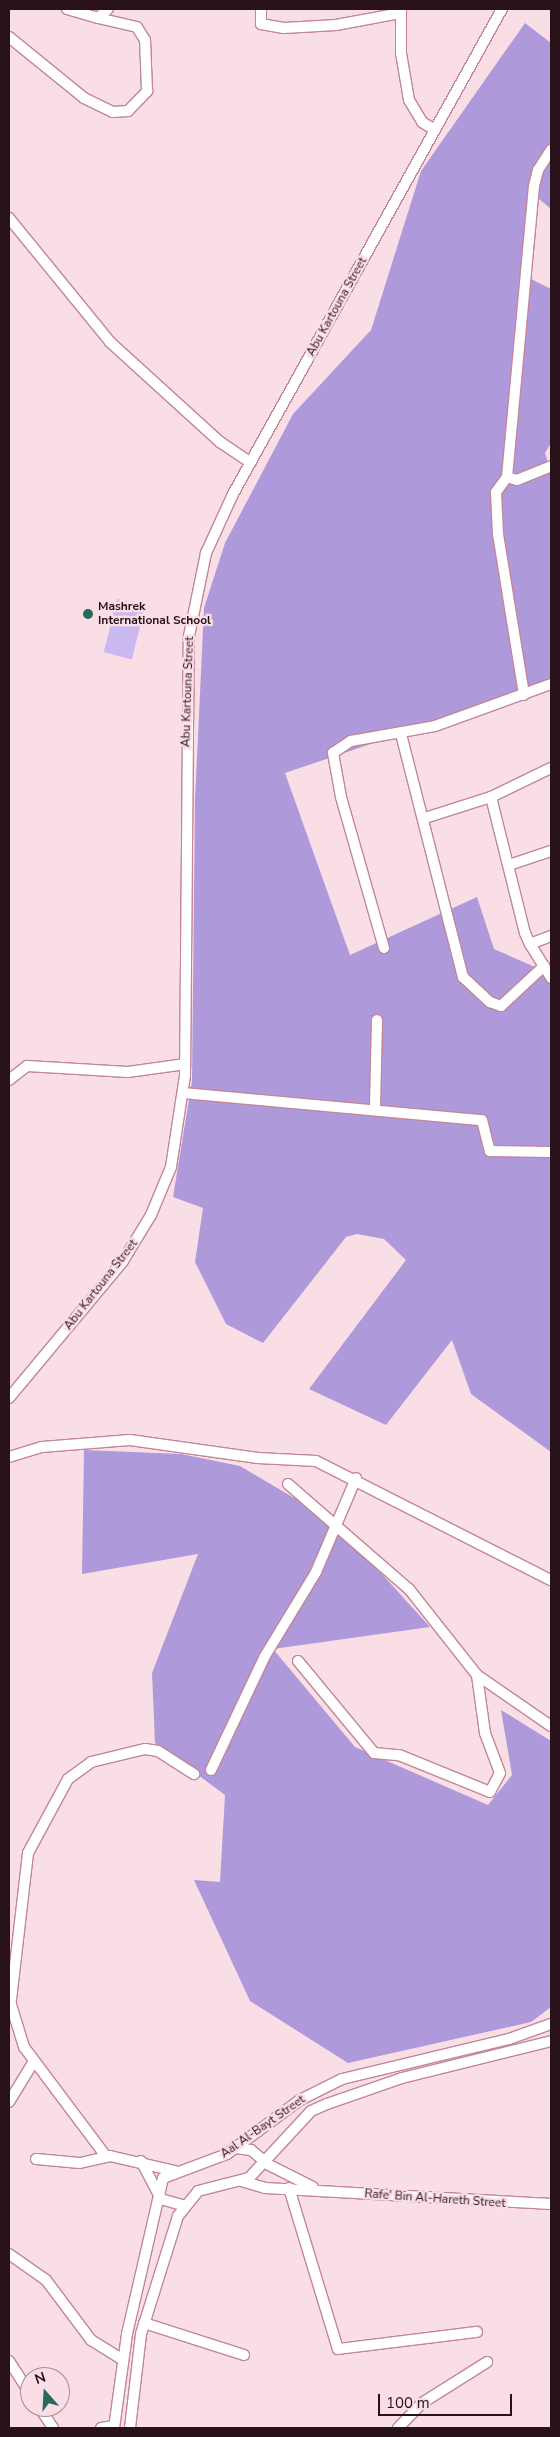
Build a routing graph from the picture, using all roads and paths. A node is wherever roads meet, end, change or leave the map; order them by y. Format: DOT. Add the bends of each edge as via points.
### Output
graph roads {
  1 [pos="67,9"];
  2 [pos="108,9"];
  3 [pos="261,9"];
  4 [pos="502,9"];
  5 [pos="401,11"];
  6 [pos="98,18"];
  7 [pos="9,37"];
  8 [pos="435,130"];
  9 [pos="551,150"];
  10 [pos="9,218"];
  11 [pos="251,463"];
  12 [pos="551,466"];
  13 [pos="507,477"];
  14 [pos="551,684"];
  15 [pos="524,694"];
  16 [pos="401,734"];
  17 [pos="551,768"];
  18 [pos="491,796"];
  19 [pos="424,818"];
  20 [pos="551,850"];
  21 [pos="509,865"];
  22 [pos="551,936"];
  23 [pos="530,944"];
  24 [pos="384,948"];
  25 [pos="544,966"];
  26 [pos="551,978"];
  27 [pos="377,1020"];
  28 [pos="185,1064"];
  29 [pos="9,1080"];
  30 [pos="183,1093"];
  31 [pos="375,1108"];
  32 [pos="551,1152"];
  33 [pos="9,1398"];
  34 [pos="9,1457"];
  35 [pos="356,1478"];
  36 [pos="288,1484"];
  37 [pos="337,1521"];
  38 [pos="551,1580"];
  39 [pos="298,1661"];
  40 [pos="476,1675"];
  41 [pos="551,1726"];
  42 [pos="211,1770"];
  43 [pos="194,1774"];
  44 [pos="10,1999"];
  45 [pos="551,2024"];
  46 [pos="551,2041"];
  47 [pos="34,2060"];
  48 [pos="11,2096"];
  49 [pos="235,2148"];
  50 [pos="105,2155"];
  51 [pos="36,2159"];
  52 [pos="262,2160"];
  53 [pos="141,2161"];
  54 [pos="175,2171"];
  55 [pos="241,2181"];
  56 [pos="289,2188"];
  57 [pos="318,2189"];
  58 [pos="157,2192"];
  59 [pos="551,2204"];
  60 [pos="185,2206"];
  61 [pos="9,2254"];
  62 [pos="144,2323"];
  63 [pos="477,2332"];
  64 [pos="244,2354"];
  65 [pos="122,2359"];
  66 [pos="9,2361"];
  67 [pos="486,2362"];
  68 [pos="20,2378"];
  69 [pos="46,2417"];
  70 [pos="114,2427"];
  71 [pos="53,2428"];
  72 [pos="101,2428"];
  73 [pos="130,2428"];
  74 [pos="398,2428"];
  1 -- 6 [label="street"];
  2 -- 6 [label="street"];
  3 -- 5 [label="street" via="261,24 284,28 336,25"];
  4 -- 8 [label="street, Abu Kartouna Street"];
  5 -- 8 [label="street" via="400,53 409,100 422,122"];
  6 -- 7 [label="street" via="137,27 145,40 147,91 128,111 114,112 84,98"];
  8 -- 11 [label="street, Abu Kartouna Street"];
  9 -- 13 [label="street" via="538,170 531,212"];
  10 -- 11 [label="street" via="110,342 220,442"];
  11 -- 28 [label="street, Abu Kartouna Street" via="206,553 192,611"];
  12 -- 13 [label="street" via="517,480"];
  13 -- 15 [label="street" via="496,492 498,534"];
  14 -- 15 [label="street"];
  15 -- 16 [label="street"];
  16 -- 19 [label="street"];
  16 -- 24 [label="street" via="351,741 332,756"];
  17 -- 18 [label="street"];
  18 -- 19 [label="street"];
  18 -- 21 [label="street"];
  19 -- 25 [label="street" via="464,977 490,1002 501,1006"];
  20 -- 21 [label="street"];
  21 -- 23 [label="street"];
  22 -- 23 [label="street"];
  23 -- 25 [label="street"];
  25 -- 26 [label="street"];
  27 -- 31 [label="street"];
  28 -- 29 [label="street" via="128,1072 27,1066"];
  28 -- 30 [label="street, Abu Kartouna Street"];
  30 -- 31 [label="street"];
  30 -- 33 [label="street, Abu Kartouna Street" via="172,1167 137,1240"];
  31 -- 32 [label="street" via="482,1120 490,1151"];
  34 -- 35 [label="street" via="42,1447 140,1440 258,1458 316,1461"];
  35 -- 37 [label="street"];
  35 -- 38 [label="street"];
  36 -- 37 [label="street"];
  37 -- 40 [label="street" via="413,1593"];
  37 -- 42 [label="street" via="316,1572 265,1656"];
  39 -- 40 [label="street" via="374,1754 399,1755 490,1792 500,1773 486,1732"];
  40 -- 41 [label="street"];
  43 -- 44 [label="street" via="152,1749 91,1762 68,1779 28,1853"];
  44 -- 47 [label="street" via="21,2041"];
  45 -- 49 [label="street, Aal Al-Bayt Street" via="509,2039 342,2079 300,2100"];
  46 -- 52 [label="street, Aal Al-Bayt Street" via="402,2078 311,2111"];
  47 -- 48 [label="street"];
  47 -- 50 [label="street"];
  49 -- 52 [label="street, Rafe' Bin Al-Hareth Street" via="251,2150"];
  49 -- 54 [label="street, Aal Al-Bayt Street" via="215,2160"];
  50 -- 51 [label="street" via="80,2163"];
  50 -- 53 [label="street"];
  52 -- 55 [label="street, Aal Al-Bayt Street" via="256,2173"];
  52 -- 57 [label="street, Rafe' Bin Al-Hareth Street"];
  53 -- 54 [label="street"];
  53 -- 58 [label="street"];
  54 -- 58 [label="street" via="163,2178"];
  55 -- 56 [label="street, Rafe' Bin Al-Hareth Street" via="256,2187"];
  55 -- 60 [label="street" via="205,2187"];
  56 -- 57 [label="street, Rafe' Bin Al-Hareth Street"];
  56 -- 63 [label="street" via="338,2349"];
  57 -- 59 [label="street, Rafe' Bin Al-Hareth Street"];
  58 -- 60 [label="street" via="168,2204"];
  58 -- 65 [label="street"];
  60 -- 62 [label="street" via="171,2233"];
  61 -- 65 [label="street" via="46,2280 91,2340"];
  62 -- 64 [label="street"];
  62 -- 73 [label="street"];
  65 -- 70 [label="street"];
  66 -- 68 [label="street"];
  67 -- 74 [label="street" via="422,2403"];
  69 -- 71 [label="street"];
  70 -- 72 [label="street"];
}
